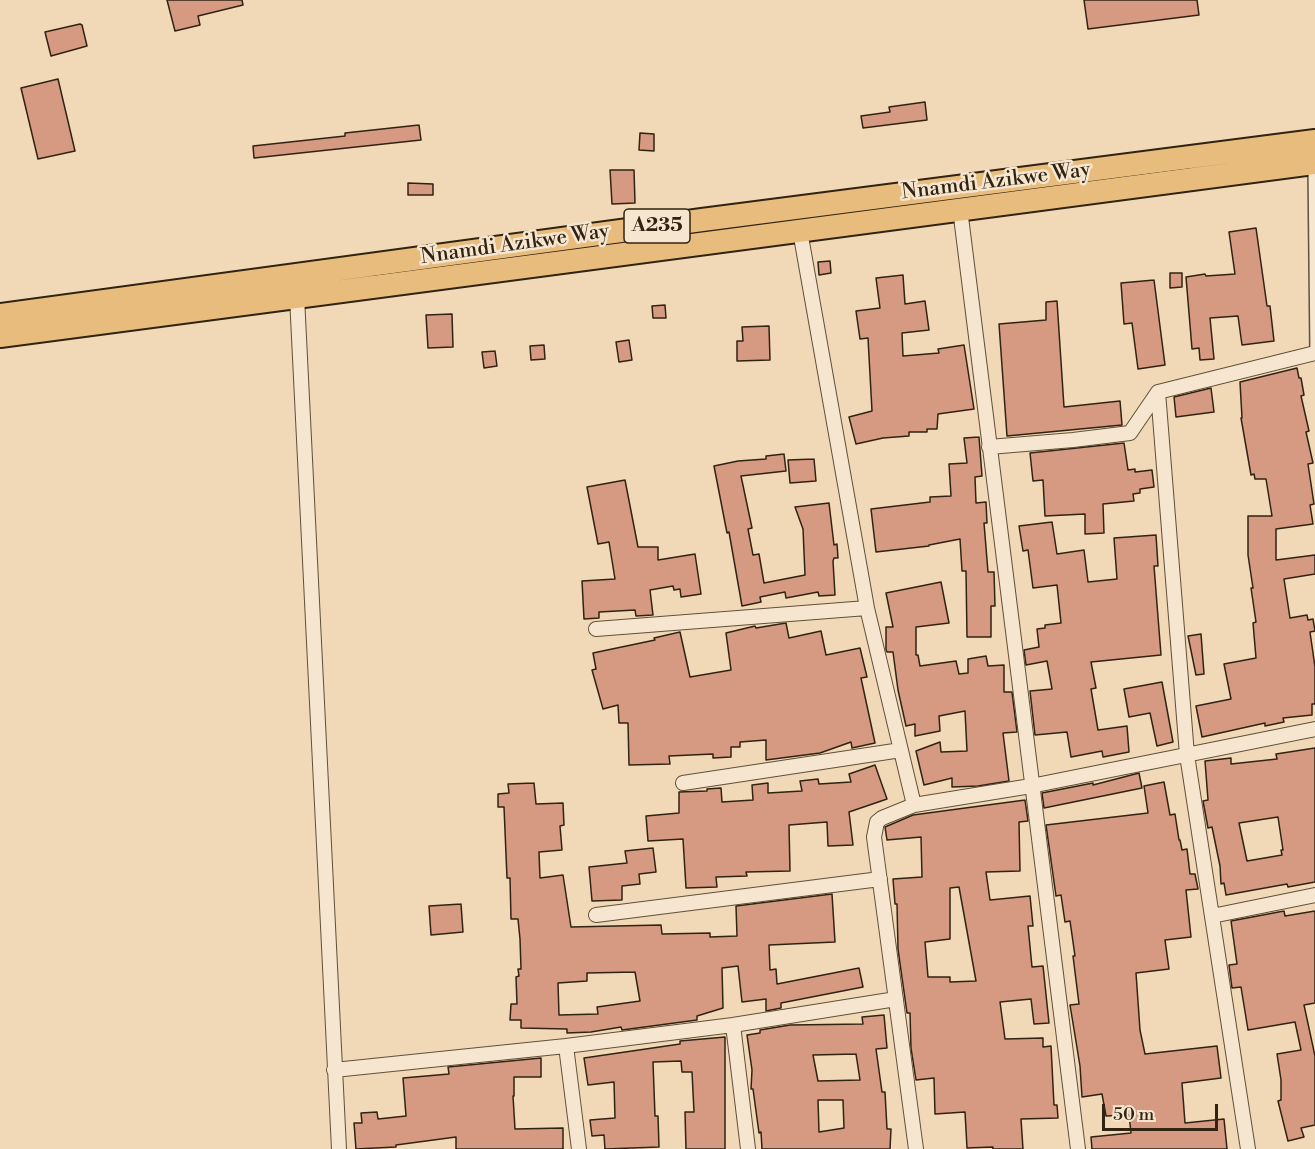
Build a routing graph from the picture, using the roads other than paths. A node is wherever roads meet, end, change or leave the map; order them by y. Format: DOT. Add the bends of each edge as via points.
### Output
graph roads {
  1 [pos="1314,156"];
  2 [pos="960,210"];
  3 [pos="800,231"];
  4 [pos="297,297"];
  5 [pos="0,315"];
  6 [pos="0,336"];
  7 [pos="1314,353"];
  8 [pos="1158,392"];
  9 [pos="989,447"];
  10 [pos="867,608"];
  11 [pos="596,629"];
  12 [pos="1315,729"];
  13 [pos="901,750"];
  14 [pos="1187,755"];
  15 [pos="683,783"];
  16 [pos="1031,786"];
  17 [pos="914,805"];
  18 [pos="880,879"];
  19 [pos="1315,895"];
  20 [pos="596,915"];
  21 [pos="1212,916"];
  22 [pos="896,999"];
  23 [pos="733,1025"];
  24 [pos="566,1046"];
  25 [pos="334,1070"];
  26 [pos="339,1149"];
  27 [pos="579,1149"];
  28 [pos="748,1149"];
  29 [pos="916,1149"];
  30 [pos="1078,1149"];
  31 [pos="1248,1149"];
  1 -- 2 [label="highway, Nnamdi Azikwe Way / A235"];
  1 -- 5 [label="highway, Nnamdi Azikwe Way / A235" via="702,220"];
  1 -- 7 [label="lane"];
  2 -- 3 [label="highway, Nnamdi Azikwe Way / A235"];
  2 -- 9 [label="street"];
  3 -- 4 [label="highway, Nnamdi Azikwe Way / A235"];
  3 -- 10 [label="street"];
  4 -- 6 [label="highway, Nnamdi Azikwe Way / A235"];
  4 -- 25 [label="street"];
  7 -- 8 [label="street"];
  8 -- 9 [label="street" via="1130,433"];
  8 -- 14 [label="street"];
  9 -- 16 [label="street"];
  10 -- 11 [label="street"];
  10 -- 13 [label="street"];
  12 -- 14 [label="street"];
  13 -- 15 [label="street"];
  13 -- 17 [label="street"];
  14 -- 16 [label="street"];
  14 -- 21 [label="street"];
  16 -- 17 [label="street"];
  16 -- 30 [label="street"];
  17 -- 18 [label="street" via="882,818 874,828"];
  18 -- 20 [label="street"];
  18 -- 22 [label="street"];
  19 -- 21 [label="street"];
  21 -- 31 [label="street"];
  22 -- 23 [label="street"];
  22 -- 29 [label="street"];
  23 -- 24 [label="street"];
  23 -- 28 [label="street"];
  24 -- 25 [label="street"];
  24 -- 27 [label="street"];
  25 -- 26 [label="street"];
}
